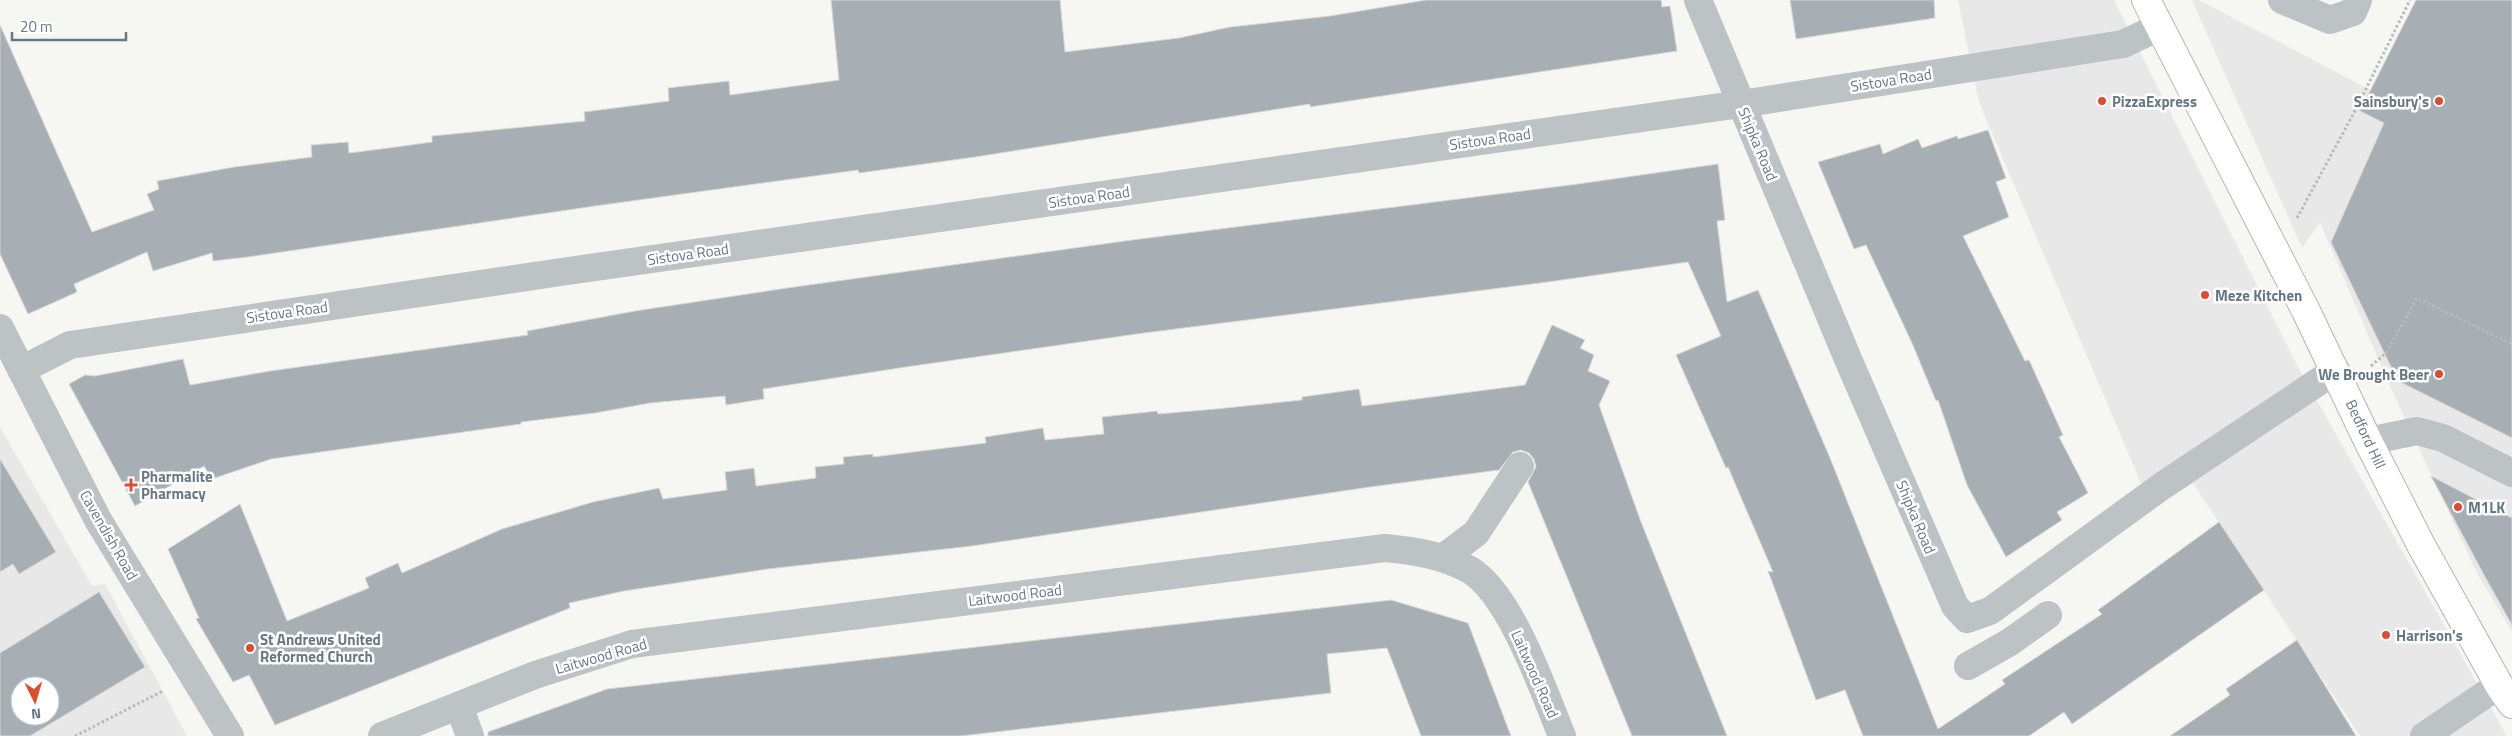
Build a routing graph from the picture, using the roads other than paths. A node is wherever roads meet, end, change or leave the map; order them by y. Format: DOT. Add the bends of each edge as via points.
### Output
graph roads {
  1 [pos="1698,0"];
  2 [pos="2146,0"];
  3 [pos="2282,0"];
  4 [pos="2358,0"];
  5 [pos="2159,27"];
  6 [pos="1741,104"];
  7 [pos="0,328"];
  8 [pos="21,370"];
  9 [pos="2336,370"];
  10 [pos="2368,441"];
  11 [pos="1520,466"];
  12 [pos="2512,474"];
  13 [pos="1443,558"];
  14 [pos="1990,611"];
  15 [pos="2048,615"];
  16 [pos="2010,642"];
  17 [pos="1968,666"];
  18 [pos="2506,694"];
  19 [pos="459,706"];
  20 [pos="230,736"];
  21 [pos="382,736"];
  22 [pos="470,736"];
  23 [pos="1562,736"];
  24 [pos="2424,736"];
  1 -- 6 [label="street, Shipka Road"];
  2 -- 5 [label="main road, Bedford Hill"];
  3 -- 4 [label="street" via="2330,20 2353,12"];
  5 -- 6 [label="street, Sistova Road" via="2123,44"];
  5 -- 9 [label="main road, Bedford Hill"];
  6 -- 8 [label="street, Sistova Road" via="205,324 70,345"];
  6 -- 14 [label="street, Shipka Road" via="1955,606 1967,619"];
  7 -- 8 [label="street, Cavendish Road"];
  8 -- 20 [label="street, Cavendish Road" via="98,520"];
  9 -- 10 [label="main road, Bedford Hill"];
  9 -- 14 [label="street, Shipka Road" via="2162,486"];
  10 -- 12 [label="street" via="2417,431 2443,438"];
  10 -- 18 [label="main road, Bedford Hill" via="2421,545"];
  11 -- 13 [label="street" via="1476,533"];
  13 -- 19 [label="street, Laitwood Road" via="1385,548 632,644 535,675"];
  13 -- 23 [label="street, Laitwood Road" via="1471,571 1494,594 1524,644"];
  14 -- 16 [label="street"];
  15 -- 16 [label="street"];
  16 -- 17 [label="street"];
  18 -- 24 [label="street"];
  19 -- 21 [label="street, Laitwood Road"];
  19 -- 22 [label="street"];
}
